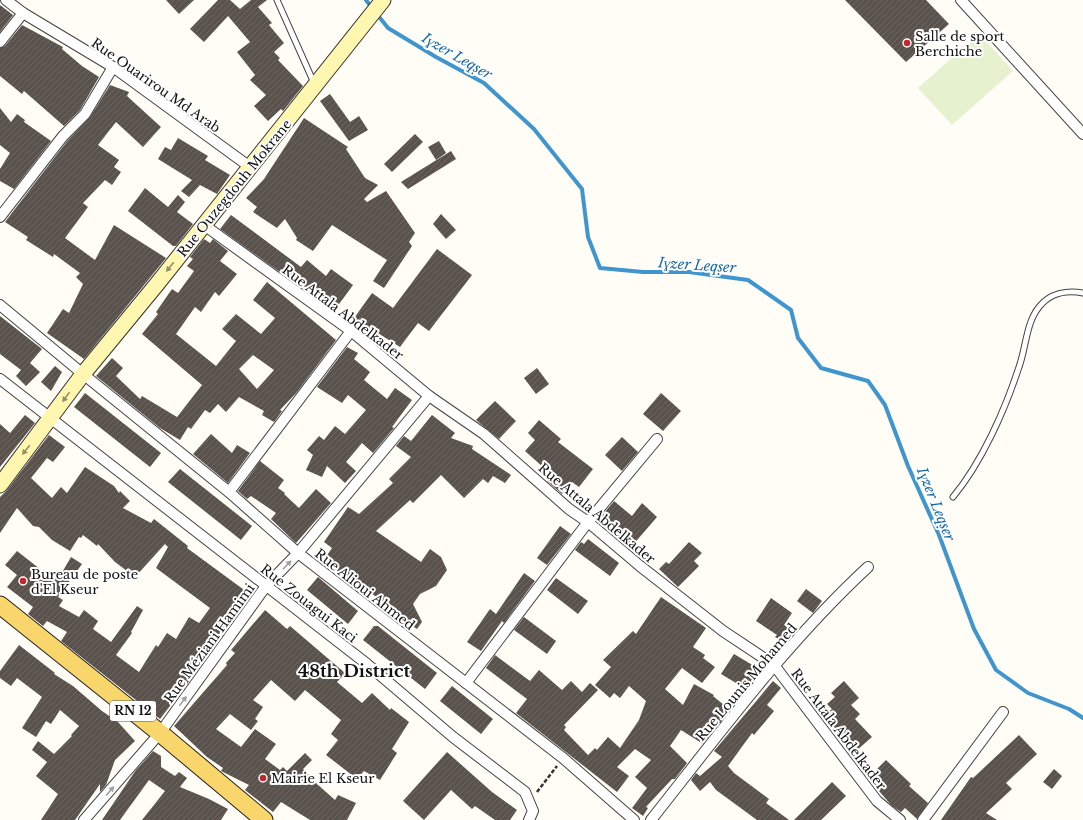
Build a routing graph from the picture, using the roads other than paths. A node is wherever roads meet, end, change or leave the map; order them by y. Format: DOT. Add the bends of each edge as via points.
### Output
graph roads {
  1 [pos="6,0"];
  2 [pos="277,0"];
  3 [pos="384,0"];
  4 [pos="961,0"];
  5 [pos="23,13"];
  6 [pos="0,42"];
  7 [pos="113,67"];
  8 [pos="315,86"];
  9 [pos="1083,134"];
  10 [pos="250,168"];
  11 [pos="0,217"];
  12 [pos="204,225"];
  13 [pos="1083,293"];
  14 [pos="0,305"];
  15 [pos="351,331"];
  16 [pos="83,374"];
  17 [pos="0,379"];
  18 [pos="429,396"];
  19 [pos="50,419"];
  20 [pos="657,439"];
  21 [pos="0,484"];
  22 [pos="229,492"];
  23 [pos="953,497"];
  24 [pos="588,522"];
  25 [pos="298,553"];
  26 [pos="868,567"];
  27 [pos="266,586"];
  28 [pos="0,605"];
  29 [pos="774,665"];
  30 [pos="466,683"];
  31 [pos="1003,712"];
  32 [pos="160,733"];
  33 [pos="84,820"];
  34 [pos="264,820"];
  35 [pos="529,820"];
  36 [pos="634,820"];
  37 [pos="651,820"];
  38 [pos="900,820"];
  39 [pos="923,820"];
  1 -- 5 [label="street, Rue Ouarirou Md Arab"];
  2 -- 8 [label="lane"];
  3 -- 8 [label="main road, Rue Ouzegdouh Mokrane"];
  4 -- 9 [label="street"];
  5 -- 6 [label="street"];
  5 -- 7 [label="street, Rue Ouarirou Md Arab"];
  7 -- 10 [label="street, Rue Ouarirou Md Arab"];
  7 -- 11 [label="street" via="85,114 62,136"];
  8 -- 10 [label="main road, Rue Ouzegdouh Mokrane"];
  10 -- 12 [label="main road, Rue Ouzegdouh Mokrane"];
  12 -- 15 [label="street, Rue Attala Abdelkader"];
  12 -- 16 [label="main road, Rue Ouzegdouh Mokrane, one-way"];
  13 -- 23 [label="lane" via="1061,293 1039,306 1033,317 1016,377 988,443 977,465"];
  14 -- 16 [label="street, Rue Alioui Ahmed"];
  15 -- 18 [label="street, Rue Attala Abdelkader"];
  15 -- 22 [label="street"];
  16 -- 19 [label="main road, Rue Ouzegdouh Mokrane, one-way"];
  16 -- 22 [label="street, Rue Alioui Ahmed"];
  17 -- 19 [label="street, Rue Zouagui Kaci"];
  18 -- 24 [label="street, Rue Attala Abdelkader" via="484,434"];
  18 -- 25 [label="street, Rue Méziani Hamimi"];
  19 -- 21 [label="main road, Rue Ouzegdouh Mokrane, one-way"];
  19 -- 27 [label="street, Rue Zouagui Kaci"];
  20 -- 24 [label="street"];
  22 -- 25 [label="street, Rue Alioui Ahmed"];
  24 -- 29 [label="street, Rue Attala Abdelkader" via="717,626"];
  24 -- 30 [label="street"];
  27 -- 25 [label="street, Rue Méziani Hamimi, one-way"];
  25 -- 30 [label="street, Rue Alioui Ahmed"];
  26 -- 29 [label="street, Rue Lounis Mohamed"];
  32 -- 27 [label="street, Rue Méziani Hamimi, one-way"];
  27 -- 35 [label="street, Rue Zouagui Kaci" via="525,792 533,811"];
  28 -- 32 [label="main road, RN 12"];
  29 -- 37 [label="street, Rue Lounis Mohamed"];
  29 -- 38 [label="street, Rue Attala Abdelkader" via="877,801"];
  30 -- 36 [label="street, Rue Alioui Ahmed" via="563,758"];
  31 -- 39 [label="street"];
  33 -- 32 [label="street, Rue Méziani Hamimi, one-way"];
  32 -- 34 [label="main road, RN 12"];
}
